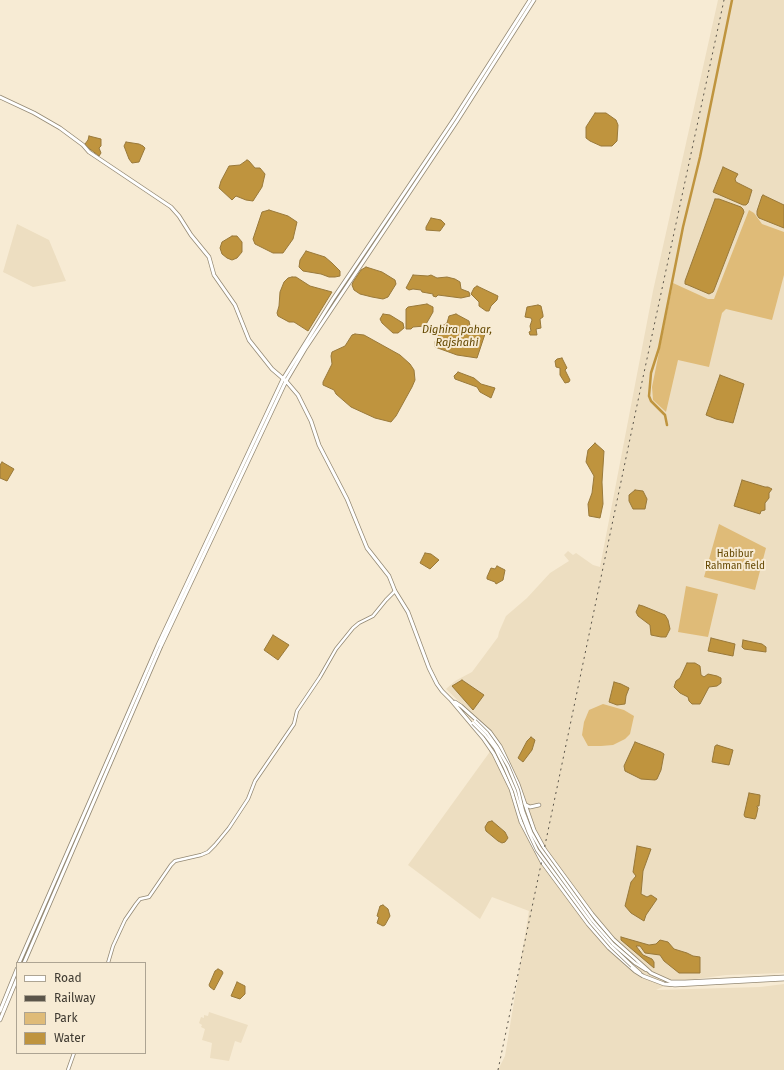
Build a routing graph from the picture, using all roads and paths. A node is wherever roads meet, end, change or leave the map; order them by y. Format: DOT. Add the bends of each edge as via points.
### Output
graph roads {
  1 [pos="530,0"];
  2 [pos="534,0"];
  3 [pos="0,98"];
  4 [pos="285,380"];
  5 [pos="395,591"];
  6 [pos="451,700"];
  7 [pos="469,714"];
  8 [pos="466,717"];
  9 [pos="474,722"];
  10 [pos="524,804"];
  11 [pos="538,805"];
  12 [pos="20,962"];
  13 [pos="24,962"];
  14 [pos="108,962"];
  15 [pos="634,964"];
  16 [pos="16,971"];
  17 [pos="651,973"];
  18 [pos="643,976"];
  19 [pos="784,978"];
  20 [pos="16,981"];
  21 [pos="0,1011"];
  22 [pos="0,1020"];
  23 [pos="74,1054"];
  24 [pos="68,1070"];
  1 -- 4 [label="main road" via="325,312"];
  2 -- 4 [label="main road" via="445,140"];
  3 -- 4 [label="main road" via="60,128 89,152 171,208 209,257 214,275 235,305 249,340 272,369"];
  4 -- 5 [label="main road" via="298,395 306,411 319,445 347,498 367,548 389,576"];
  4 -- 12 [label="main road" via="158,645"];
  4 -- 13 [label="main road" via="161,646"];
  5 -- 6 [label="main road" via="408,612 437,684"];
  5 -- 14 [label="street" via="373,616 353,628 336,649 297,711 294,724 255,781 248,799 229,828 208,852 175,861 149,897 140,899 125,920"];
  6 -- 7 [label="main road"];
  6 -- 8 [label="main road"];
  7 -- 9 [label="street"];
  7 -- 10 [label="main road" via="490,732 500,746 518,784"];
  8 -- 9 [label="street"];
  8 -- 18 [label="main road" via="494,754 521,822 542,862 609,948"];
  9 -- 15 [label="street, bridge" via="495,748 505,768 515,791 520,812 537,850 591,923 611,946"];
  10 -- 11 [label="main road" via="530,807"];
  10 -- 17 [label="main road" via="540,843 592,914 613,939"];
  15 -- 17 [label="street"];
  15 -- 18 [label="street"];
  16 -- 21 [label="main road"];
  17 -- 19 [label="main road" via="671,982"];
  18 -- 19 [label="main road" via="660,983 676,985"];
  20 -- 22 [label="main road"];
  23 -- 24 [label="street"];
}
